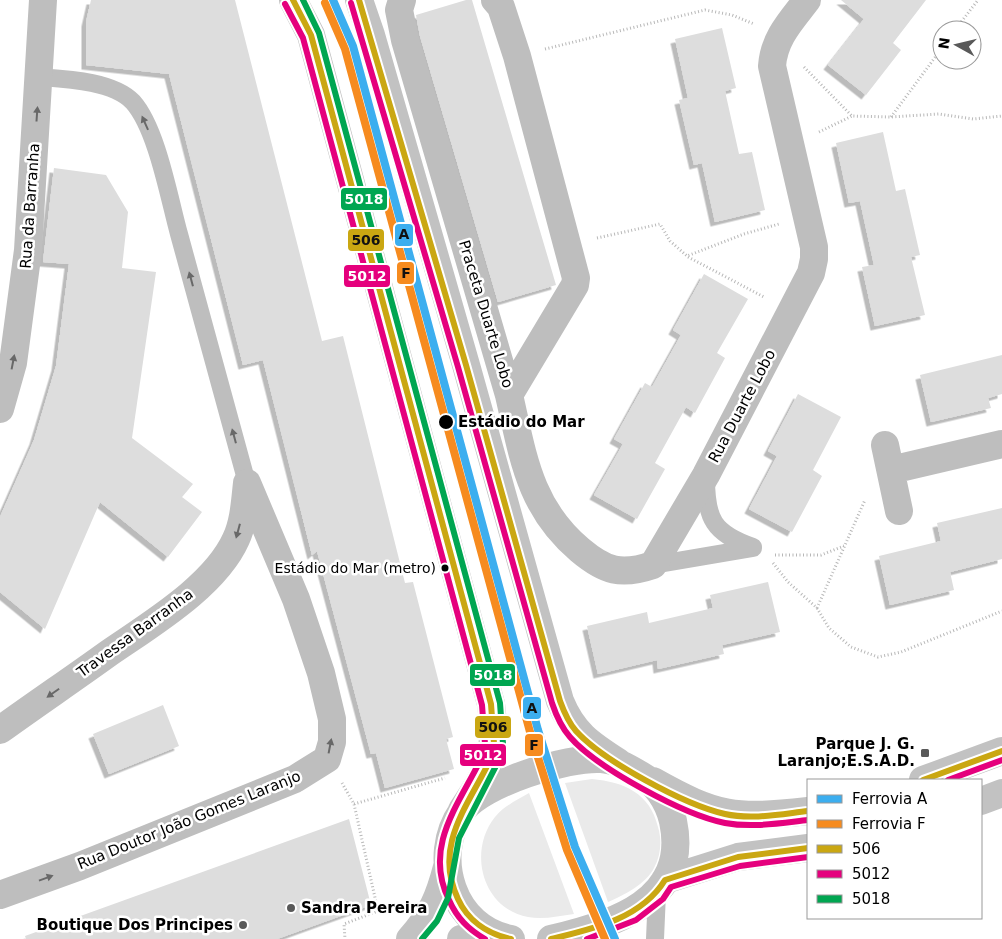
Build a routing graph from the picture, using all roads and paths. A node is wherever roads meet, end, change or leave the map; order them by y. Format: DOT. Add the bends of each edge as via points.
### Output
graph roads {
  1 [pos="43,0"];
  2 [pos="359,0"];
  3 [pos="402,0"];
  4 [pos="495,0"];
  5 [pos="807,0"];
  6 [pos="978,0"];
  7 [pos="293,4"];
  8 [pos="963,20"];
  9 [pos="778,39"];
  10 [pos="517,56"];
  11 [pos="932,61"];
  12 [pos="39,77"];
  13 [pos="852,116"];
  14 [pos="1002,116"];
  15 [pos="890,117"];
  16 [pos="790,146"];
  17 [pos="807,217"];
  18 [pos="567,244"];
  19 [pos="688,256"];
  20 [pos="792,312"];
  21 [pos="509,395"];
  22 [pos="0,409"];
  23 [pos="1002,444"];
  24 [pos="888,457"];
  25 [pos="706,475"];
  26 [pos="247,483"];
  27 [pos="899,511"];
  28 [pos="844,546"];
  29 [pos="760,551"];
  30 [pos="653,566"];
  31 [pos="817,608"];
  32 [pos="1002,611"];
  33 [pos="0,730"];
  34 [pos="1002,751"];
  35 [pos="327,759"];
  36 [pos="618,762"];
  37 [pos="486,770"];
  38 [pos="646,778"];
  39 [pos="926,779"];
  40 [pos="1002,792"];
  41 [pos="982,800"];
  42 [pos="354,804"];
  43 [pos="462,810"];
  44 [pos="807,811"];
  45 [pos="807,848"];
  46 [pos="447,866"];
  47 [pos="661,886"];
  48 [pos="0,895"];
  49 [pos="507,938"];
  50 [pos="345,939"];
  51 [pos="410,939"];
  52 [pos="461,939"];
  53 [pos="551,939"];
  54 [pos="655,939"];
  1 -- 12 [label="street, Rua da Barranha"];
  2 -- 36 [label="main road" via="372,35 560,700 578,734"];
  3 -- 21 [label="street, Praceta Duarte Lobo" via="399,10 405,40"];
  4 -- 10 [label="street, Praceta Duarte Lobo" via="501,7"];
  5 -- 9 [label="street, Rua Duarte Lobo"];
  6 -- 8 [label="path"];
  7 -- 37 [label="main road" via="311,35 491,704 494,744"];
  9 -- 10 [label="path" via="732,15 705,10"];
  9 -- 13 [label="path"];
  9 -- 16 [label="street, Rua Duarte Lobo" via="772,66"];
  10 -- 18 [label="street, Praceta Duarte Lobo"];
  11 -- 15 [label="path"];
  22 -- 12 [label="street, Rua da Barranha, one-way" via="13,363 28,250"];
  26 -- 12 [label="lane, one-way" via="161,168 142,116 132,101 114,90"];
  13 -- 15 [label="path"];
  13 -- 16 [label="path"];
  14 -- 15 [label="path" via="973,118 939,114"];
  16 -- 17 [label="street, Rua Duarte Lobo"];
  17 -- 19 [label="path" via="744,234"];
  17 -- 20 [label="street, Rua Duarte Lobo" via="814,260"];
  18 -- 19 [label="path" via="660,224 670,241"];
  18 -- 21 [label="street, Praceta Duarte Lobo" via="575,286"];
  19 -- 20 [label="path"];
  20 -- 25 [label="street, Rua Duarte Lobo"];
  21 -- 30 [label="street" via="532,488 554,525 589,557 612,570 624,572"];
  23 -- 24 [label="street"];
  24 -- 27 [label="street"];
  24 -- 28 [label="path"];
  25 -- 29 [label="lane" via="706,500 713,523 734,540"];
  25 -- 30 [label="street, Rua Duarte Lobo"];
  26 -- 33 [label="street, Travessa Barranha, one-way" via="236,539 220,564 157,619"];
  35 -- 26 [label="street, one-way" via="332,742 332,719 321,674 296,599"];
  28 -- 29 [label="path" via="821,555 787,557"];
  28 -- 31 [label="path"];
  29 -- 30 [label="lane"];
  29 -- 31 [label="path"];
  31 -- 32 [label="path" via="829,628 851,647 878,657 901,652"];
  34 -- 39 [label="main road"];
  35 -- 42 [label="path"];
  48 -- 35 [label="street, Rua Doutor João Gomes Laranjo, one-way" via="287,782"];
  36 -- 38 [label="main road"];
  36 -- 43 [label="main road" via="587,759 549,767 490,789"];
  37 -- 42 [label="path" via="463,773"];
  37 -- 43 [label="main road"];
  38 -- 44 [label="main road" via="694,803 725,814 748,817"];
  38 -- 47 [label="main road" via="665,800 675,833 672,865"];
  40 -- 41 [label="main road"];
  42 -- 50 [label="path" via="378,911 344,924"];
  43 -- 46 [label="main road" via="452,835"];
  45 -- 47 [label="main road" via="738,857"];
  46 -- 49 [label="main road" via="456,897 464,911 488,931"];
  46 -- 51 [label="main road" via="440,894 429,917"];
  47 -- 53 [label="main road" via="631,913"];
  47 -- 54 [label="lane"];
  49 -- 52 [label="main road" via="471,936"];
}
